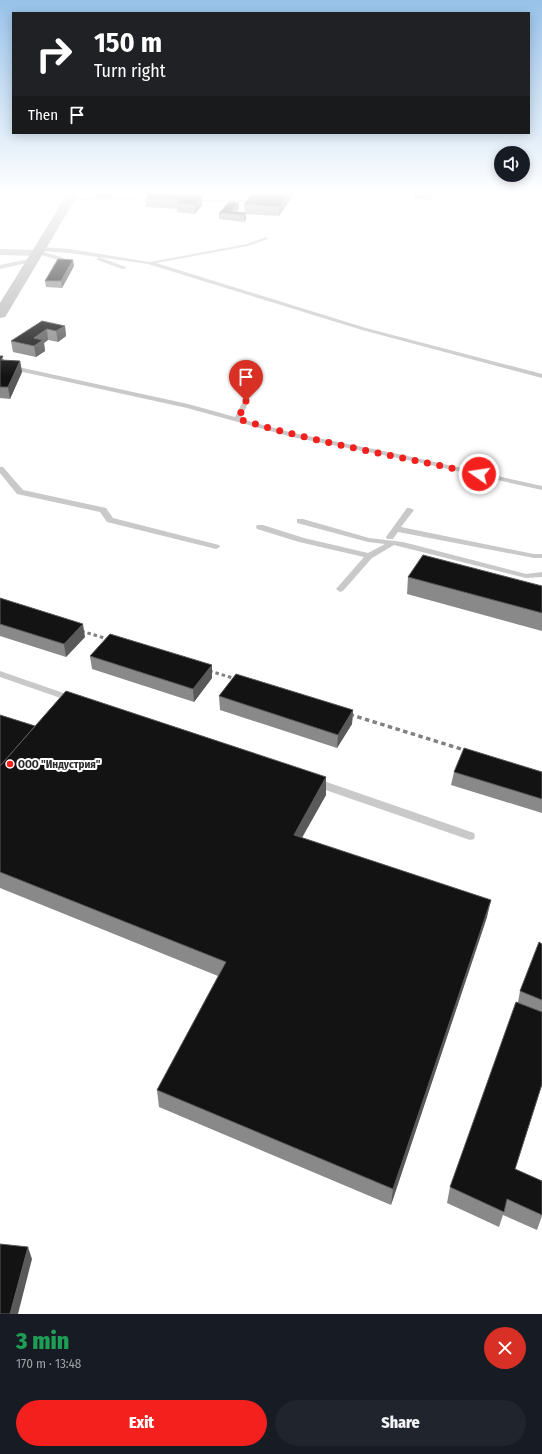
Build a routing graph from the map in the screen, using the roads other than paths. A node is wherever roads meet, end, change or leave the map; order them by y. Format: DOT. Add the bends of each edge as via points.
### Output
graph roads {
  1 [pos="37,254"];
  2 [pos="48,254"];
  3 [pos="95,254"];
  4 [pos="197,254"];
  5 [pos="100,255"];
  6 [pos="62,259"];
  7 [pos="149,263"];
  8 [pos="0,267"];
  9 [pos="124,268"];
  10 [pos="0,314"];
  11 [pos="0,364"];
  12 [pos="542,376"];
  13 [pos="246,401"];
  14 [pos="238,419"];
  15 [pos="0,469"];
  16 [pos="542,488"];
  17 [pos="410,510"];
  18 [pos="300,522"];
  19 [pos="260,527"];
  20 [pos="397,529"];
  21 [pos="392,540"];
  22 [pos="216,547"];
  23 [pos="369,556"];
  24 [pos="542,556"];
  25 [pos="542,574"];
  26 [pos="340,589"];
  27 [pos="0,674"];
  28 [pos="82,702"];
  29 [pos="306,779"];
  30 [pos="470,836"];
  1 -- 8 [label="lane"];
  1 -- 10 [label="street"];
  2 -- 6 [label="lane"];
  3 -- 5 [label="lane"];
  4 -- 7 [label="lane"];
  5 -- 7 [label="lane"];
  5 -- 9 [label="lane" via="96,258"];
  7 -- 12 [label="lane" via="364,329"];
  11 -- 14 [label="lane"];
  13 -- 14 [label="lane"];
  14 -- 16 [label="lane" via="292,435"];
  15 -- 22 [label="lane" via="20,492 103,510 110,520"];
  17 -- 20 [label="lane"];
  18 -- 21 [label="lane" via="362,538"];
  19 -- 23 [label="lane"];
  20 -- 21 [label="lane"];
  20 -- 24 [label="lane"];
  21 -- 23 [label="lane"];
  21 -- 25 [label="lane" via="526,576"];
  23 -- 26 [label="lane"];
  27 -- 28 [label="lane"];
  29 -- 30 [label="lane"];
}
